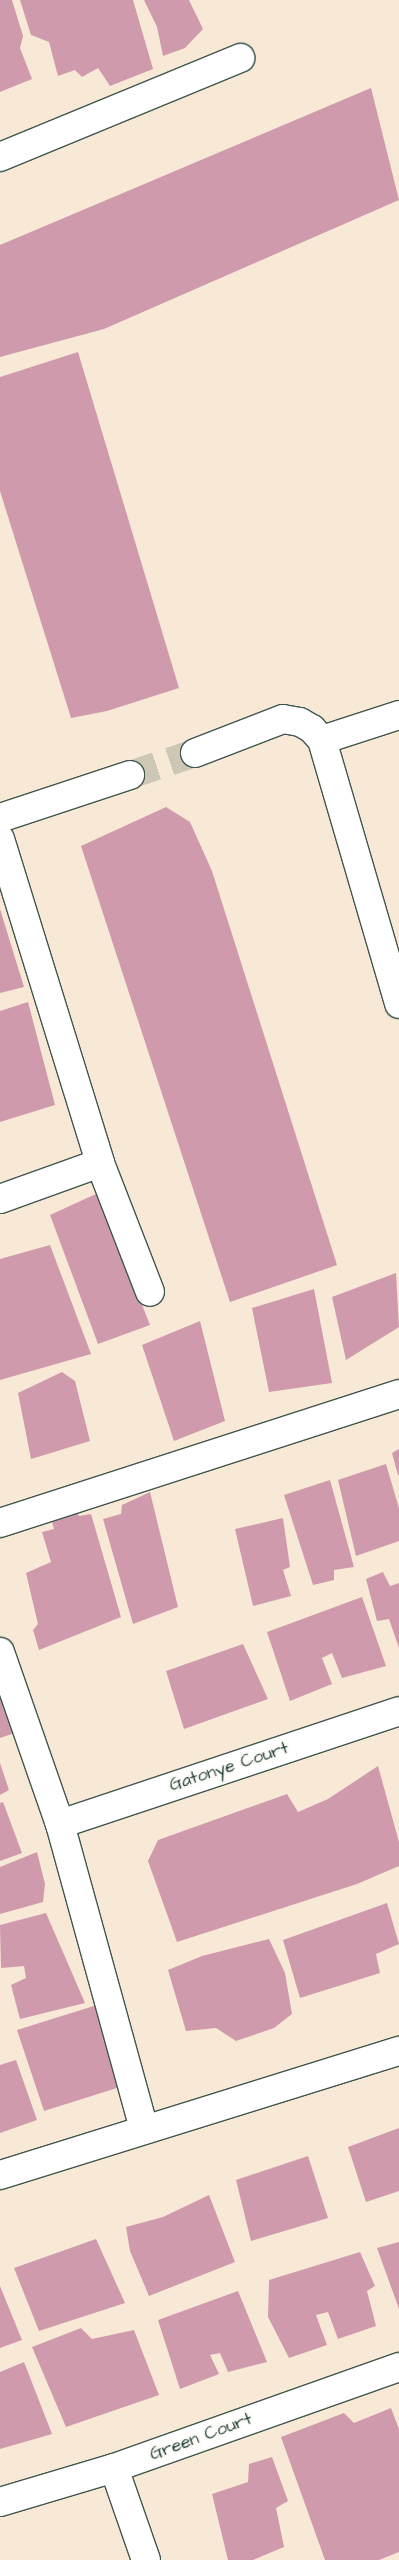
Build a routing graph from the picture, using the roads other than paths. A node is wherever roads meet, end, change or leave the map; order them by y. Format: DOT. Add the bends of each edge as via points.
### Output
graph roads {
  1 [pos="240,58"];
  2 [pos="0,157"];
  3 [pos="399,715"];
  4 [pos="322,740"];
  5 [pos="195,753"];
  6 [pos="130,775"];
  7 [pos="0,818"];
  8 [pos="0,839"];
  9 [pos="399,1004"];
  10 [pos="100,1163"];
  11 [pos="0,1199"];
  12 [pos="150,1292"];
  13 [pos="399,1394"];
  14 [pos="0,1523"];
  15 [pos="0,1652"];
  16 [pos="399,1711"];
  17 [pos="60,1824"];
  18 [pos="399,2051"];
  19 [pos="144,2129"];
  20 [pos="0,2174"];
  21 [pos="398,2368"];
  22 [pos="114,2468"];
  23 [pos="0,2502"];
  24 [pos="146,2560"];
  1 -- 2 [label="street"];
  3 -- 4 [label="street"];
  4 -- 5 [label="street" via="300,722 283,719"];
  4 -- 9 [label="street"];
  6 -- 7 [label="street"];
  8 -- 10 [label="street"];
  10 -- 11 [label="street"];
  10 -- 12 [label="street"];
  13 -- 14 [label="street"];
  15 -- 17 [label="street"];
  16 -- 17 [label="street, Gatonye Court"];
  17 -- 19 [label="street"];
  18 -- 19 [label="street"];
  19 -- 20 [label="street"];
  21 -- 22 [label="street, Green Court"];
  22 -- 23 [label="street, Green Court"];
  22 -- 24 [label="street"];
}
